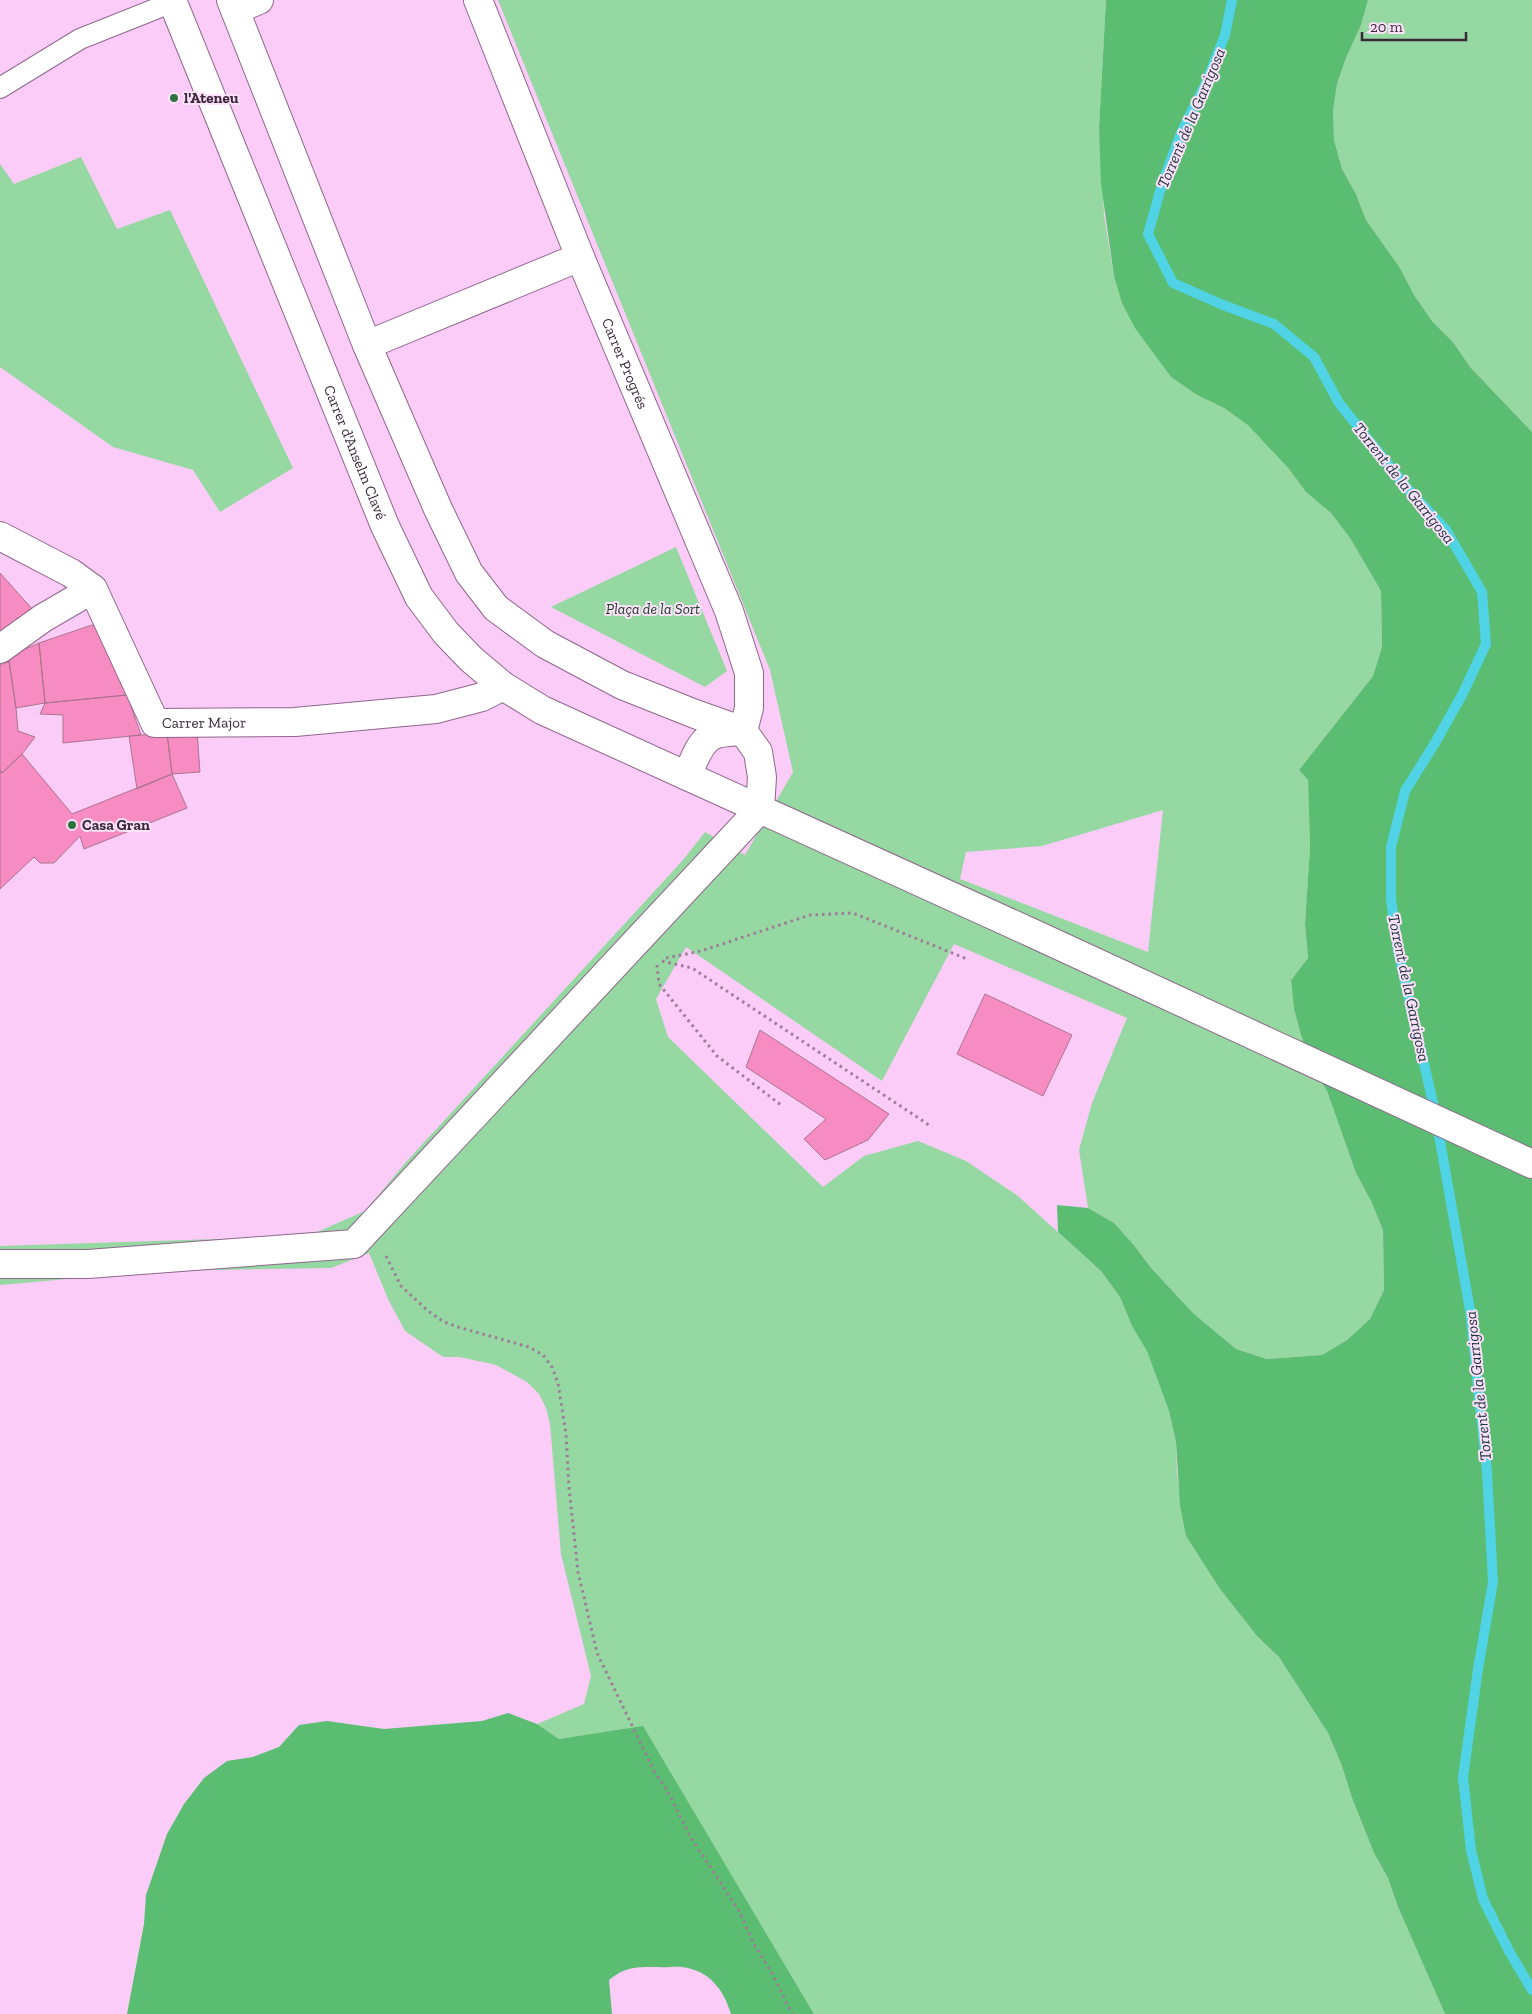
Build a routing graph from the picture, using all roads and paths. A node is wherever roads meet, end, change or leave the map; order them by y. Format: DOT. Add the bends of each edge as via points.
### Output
graph roads {
  1 [pos="478,0"];
  2 [pos="172,1"];
  3 [pos="242,3"];
  4 [pos="0,88"];
  5 [pos="580,257"];
  6 [pos="367,345"];
  7 [pos="0,536"];
  8 [pos="93,589"];
  9 [pos="1,649"];
  10 [pos="503,686"];
  11 [pos="743,730"];
  12 [pos="687,776"];
  13 [pos="760,809"];
  14 [pos="967,959"];
  15 [pos="657,960"];
  16 [pos="781,1105"];
  17 [pos="932,1127"];
  18 [pos="1532,1164"];
  19 [pos="378,1219"];
  20 [pos="0,1264"];
  21 [pos="792,2014"];
  1 -- 5 [label="street, Carrer Progrés"];
  2 -- 4 [label="street" via="80,39"];
  2 -- 10 [label="street, Carrer d'Anselm Clavé" via="363,475 419,597 446,633"];
  3 -- 6 [label="street"];
  5 -- 6 [label="street"];
  5 -- 11 [label="street, Carrer Progrés" via="729,611 749,673 749,708"];
  6 -- 11 [label="street" via="468,573 496,608 545,644 622,685"];
  7 -- 8 [label="street, Carrer Major" via="71,573"];
  8 -- 9 [label="street" via="43,618"];
  8 -- 10 [label="street, Carrer Major" via="155,723 295,722 436,709 482,696"];
  10 -- 12 [label="street, Carrer d'Anselm Clavé" via="542,710"];
  11 -- 12 [label="street" via="710,737 698,752"];
  11 -- 13 [label="street" via="758,752 762,777"];
  12 -- 13 [label="street, Carrer d'Anselm Clavé"];
  13 -- 18 [label="street, Carrer d'Anselm Clavé"];
  13 -- 19 [label="street"];
  14 -- 15 [label="path" via="853,913 810,915 701,951"];
  15 -- 16 [label="path" via="660,984 717,1056"];
  15 -- 17 [label="path" via="692,968"];
  19 -- 20 [label="street" via="354,1244 88,1264"];
  19 -- 21 [label="path" via="385,1254 401,1286 415,1300 444,1322 528,1347 543,1355 552,1367 558,1383 566,1434 578,1572 596,1653 655,1773 690,1836 739,1910"];
}
